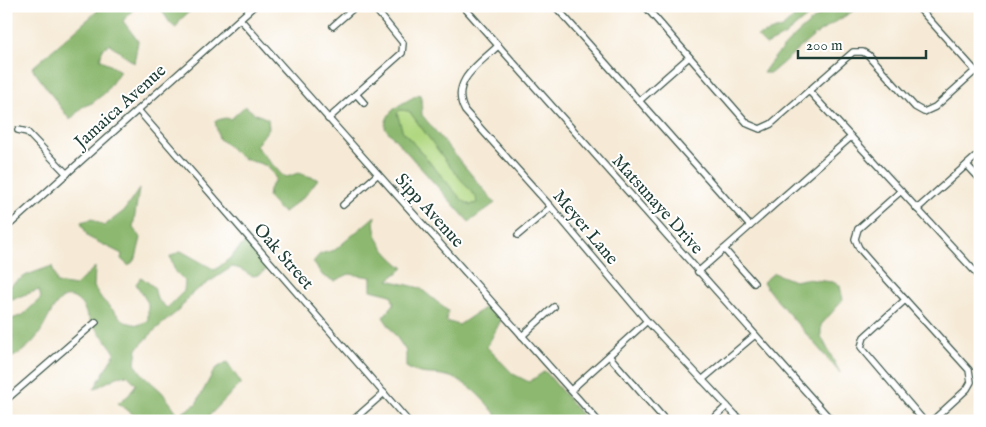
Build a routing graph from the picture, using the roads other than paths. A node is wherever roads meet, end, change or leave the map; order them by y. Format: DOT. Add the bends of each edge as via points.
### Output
graph roads {
  1 [pos="254,6"];
  2 [pos="356,6"];
  3 [pos="373,6"];
  4 [pos="463,6"];
  5 [pos="555,6"];
  6 [pos="645,6"];
  7 [pos="917,6"];
  8 [pos="240,19"];
  9 [pos="334,26"];
  10 [pos="498,46"];
  11 [pos="689,57"];
  12 [pos="978,74"];
  13 [pos="809,91"];
  14 [pos="356,94"];
  15 [pos="639,101"];
  16 [pos="364,103"];
  17 [pos="138,110"];
  18 [pos="328,119"];
  19 [pos="18,130"];
  20 [pos="851,137"];
  21 [pos="980,153"];
  22 [pos="967,165"];
  23 [pos="67,174"];
  24 [pos="378,174"];
  25 [pos="980,179"];
  26 [pos="901,191"];
  27 [pos="344,205"];
  28 [pos="551,207"];
  29 [pos="917,209"];
  30 [pos="750,226"];
  31 [pos="6,228"];
  32 [pos="518,235"];
  33 [pos="724,249"];
  34 [pos="698,272"];
  35 [pos="980,277"];
  36 [pos="754,283"];
  37 [pos="905,300"];
  38 [pos="554,307"];
  39 [pos="647,321"];
  40 [pos="96,322"];
  41 [pos="755,335"];
  42 [pos="522,336"];
  43 [pos="609,356"];
  44 [pos="702,380"];
  45 [pos="571,390"];
  46 [pos="384,393"];
  47 [pos="6,400"];
  48 [pos="727,406"];
  49 [pos="352,421"];
  50 [pos="408,421"];
  51 [pos="598,421"];
  52 [pos="666,421"];
  53 [pos="711,421"];
  54 [pos="741,421"];
  55 [pos="832,421"];
  56 [pos="924,421"];
  57 [pos="932,421"];
  1 -- 8 [label="street, Jamaica Avenue"];
  2 -- 9 [label="street"];
  3 -- 14 [label="street" via="404,47 398,57"];
  4 -- 10 [label="street, Matsunaye Drive"];
  5 -- 15 [label="street"];
  6 -- 11 [label="street"];
  7 -- 12 [label="street"];
  8 -- 17 [label="street, Jamaica Avenue"];
  8 -- 18 [label="street, Sipp Avenue"];
  10 -- 28 [label="street, Meyer Lane" via="465,76 459,94 461,103"];
  10 -- 34 [label="street, Matsunaye Drive"];
  11 -- 13 [label="street" via="748,124 760,129 771,124"];
  11 -- 15 [label="street"];
  12 -- 13 [label="street" via="936,107 924,112 914,107 863,52 853,52"];
  13 -- 20 [label="street"];
  14 -- 16 [label="street"];
  14 -- 18 [label="street"];
  15 -- 30 [label="street"];
  17 -- 23 [label="street, Jamaica Avenue"];
  17 -- 46 [label="street, Oak Street"];
  18 -- 24 [label="street, Sipp Avenue"];
  19 -- 23 [label="street" via="27,132"];
  20 -- 26 [label="street"];
  20 -- 30 [label="street"];
  21 -- 22 [label="street"];
  22 -- 25 [label="street"];
  22 -- 29 [label="street"];
  23 -- 31 [label="street, Jamaica Avenue"];
  24 -- 27 [label="street"];
  24 -- 42 [label="street, Sipp Avenue"];
  26 -- 29 [label="street"];
  26 -- 37 [label="street" via="858,229 855,239 859,248"];
  28 -- 32 [label="street"];
  28 -- 39 [label="street, Meyer Lane"];
  29 -- 35 [label="street"];
  30 -- 33 [label="street"];
  33 -- 34 [label="street"];
  33 -- 36 [label="street"];
  34 -- 41 [label="street, Matsunaye Drive"];
  37 -- 56 [label="street" via="864,337 861,347"];
  37 -- 57 [label="street" via="971,375 967,389"];
  38 -- 42 [label="street"];
  39 -- 43 [label="street"];
  39 -- 44 [label="street, Meyer Lane"];
  40 -- 47 [label="street"];
  41 -- 44 [label="street"];
  41 -- 55 [label="street, Matsunaye Drive"];
  42 -- 45 [label="street, Sipp Avenue"];
  43 -- 45 [label="street"];
  43 -- 52 [label="street"];
  44 -- 48 [label="street, Meyer Lane"];
  45 -- 51 [label="street, Sipp Avenue"];
  46 -- 49 [label="street"];
  46 -- 50 [label="street, Oak Street"];
  48 -- 53 [label="street"];
  48 -- 54 [label="street, Meyer Lane"];
}
